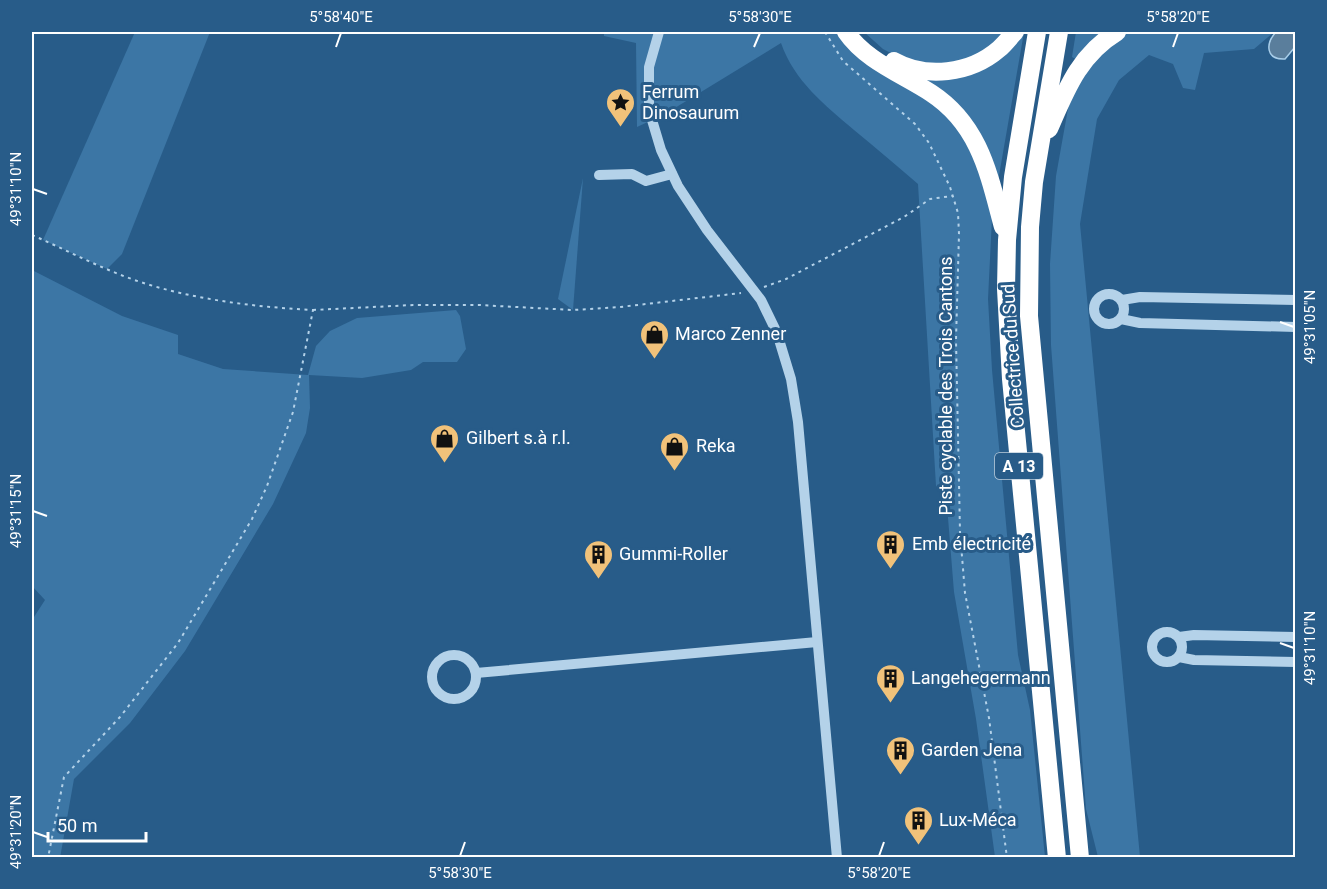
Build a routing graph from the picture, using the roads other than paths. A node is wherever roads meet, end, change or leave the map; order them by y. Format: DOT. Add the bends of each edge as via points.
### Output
graph roads {
  1 [pos="659,32"];
  2 [pos="846,32"];
  3 [pos="860,32"];
  4 [pos="1015,32"];
  5 [pos="1037,32"];
  6 [pos="1059,32"];
  7 [pos="1117,32"];
  8 [pos="1038,153"];
  9 [pos="672,174"];
  10 [pos="599,175"];
  11 [pos="1007,240"];
  12 [pos="1122,300"];
  13 [pos="1296,300"];
  14 [pos="1121,319"];
  15 [pos="1296,327"];
  16 [pos="1179,637"];
  17 [pos="1296,637"];
  18 [pos="817,642"];
  19 [pos="1179,657"];
  20 [pos="1296,662"];
  21 [pos="476,673"];
  22 [pos="837,858"];
  23 [pos="1057,858"];
  24 [pos="1080,858"];
  1 -- 9 [label="street" via="649,68 650,110"];
  2 -- 11 [label="highway, A 13" via="879,63 940,100 974,137 986,162"];
  3 -- 4 [label="highway" via="879,52 903,66 928,72 978,63"];
  5 -- 11 [label="highway, Collectrice du Sud / A 13" via="1014,166"];
  6 -- 8 [label="highway, Collectrice du Sud / A 13"];
  7 -- 8 [label="highway, A 13" via="1091,52 1070,81"];
  8 -- 24 [label="highway, Collectrice du Sud / A 13" via="1030,227 1030,338"];
  9 -- 10 [label="street" via="646,181 632,174"];
  9 -- 18 [label="street" via="707,230 755,291 777,333 791,379 798,422"];
  11 -- 23 [label="highway, Collectrice du Sud / A 13" via="1011,379"];
  12 -- 13 [label="street"];
  12 -- 14 [label="street" via="1125,310"];
  12 -- 14 [label="street" via="1103,295 1094,312 1103,324"];
  14 -- 15 [label="street" via="1140,323"];
  16 -- 17 [label="street"];
  16 -- 19 [label="street"];
  16 -- 19 [label="street" via="1165,632 1156,637 1152,647 1160,660 1169,662"];
  18 -- 21 [label="street"];
  18 -- 22 [label="street"];
  19 -- 20 [label="street"];
  21 -- 21 [label="street" via="463,656 448,655 436,663 431,677 436,690 456,699 469,693"];
}
